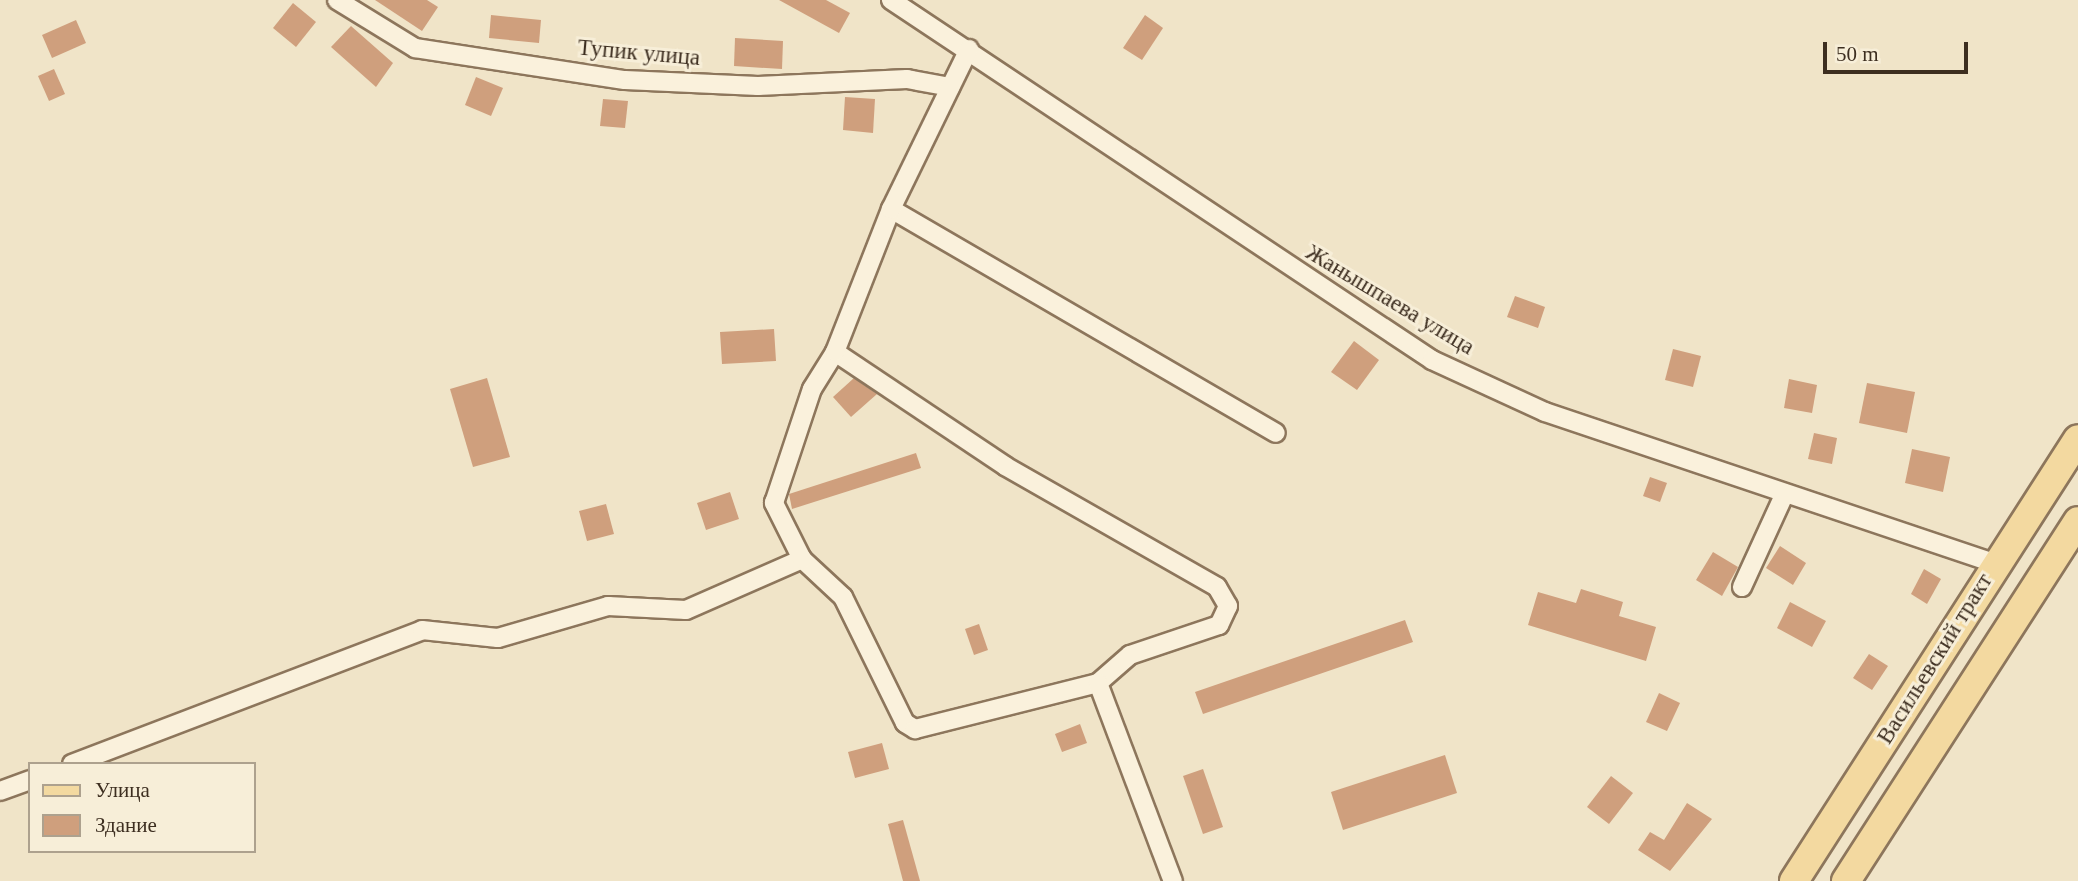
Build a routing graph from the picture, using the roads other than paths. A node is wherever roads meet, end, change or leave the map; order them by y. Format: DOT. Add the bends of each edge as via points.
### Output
graph roads {
  1 [pos="337,0"];
  2 [pos="891,0"];
  3 [pos="969,49"];
  4 [pos="950,87"];
  5 [pos="891,209"];
  6 [pos="835,352"];
  7 [pos="1276,433"];
  8 [pos="2078,439"];
  9 [pos="1785,494"];
  10 [pos="2078,520"];
  11 [pos="802,559"];
  12 [pos="1996,564"];
  13 [pos="1742,587"];
  14 [pos="1098,683"];
  15 [pos="77,762"];
  16 [pos="28,781"];
  17 [pos="0,790"];
  18 [pos="1173,881"];
  19 [pos="1794,881"];
  20 [pos="1846,881"];
  1 -- 4 [label="street, Тупик улица" via="415,48 625,80 758,86 907,79"];
  2 -- 3 [label="street, Жанышпаева улица"];
  3 -- 4 [label="street"];
  3 -- 9 [label="street, Жанышпаева улица" via="1432,360 1545,412"];
  4 -- 5 [label="street"];
  5 -- 6 [label="street"];
  5 -- 7 [label="street"];
  6 -- 11 [label="street" via="812,388 774,503"];
  6 -- 14 [label="street" via="1005,466 1217,587 1228,606 1219,625 1130,655"];
  8 -- 12 [label="main road, Васильевский тракт"];
  9 -- 12 [label="street, Жанышпаева улица"];
  9 -- 13 [label="street"];
  10 -- 20 [label="main road, Васильевский тракт"];
  11 -- 14 [label="street" via="843,597 905,723 915,729"];
  11 -- 15 [label="street" via="686,610 608,606 498,638 422,630"];
  12 -- 19 [label="main road, Васильевский тракт"];
  14 -- 18 [label="street"];
  16 -- 17 [label="street"];
}
